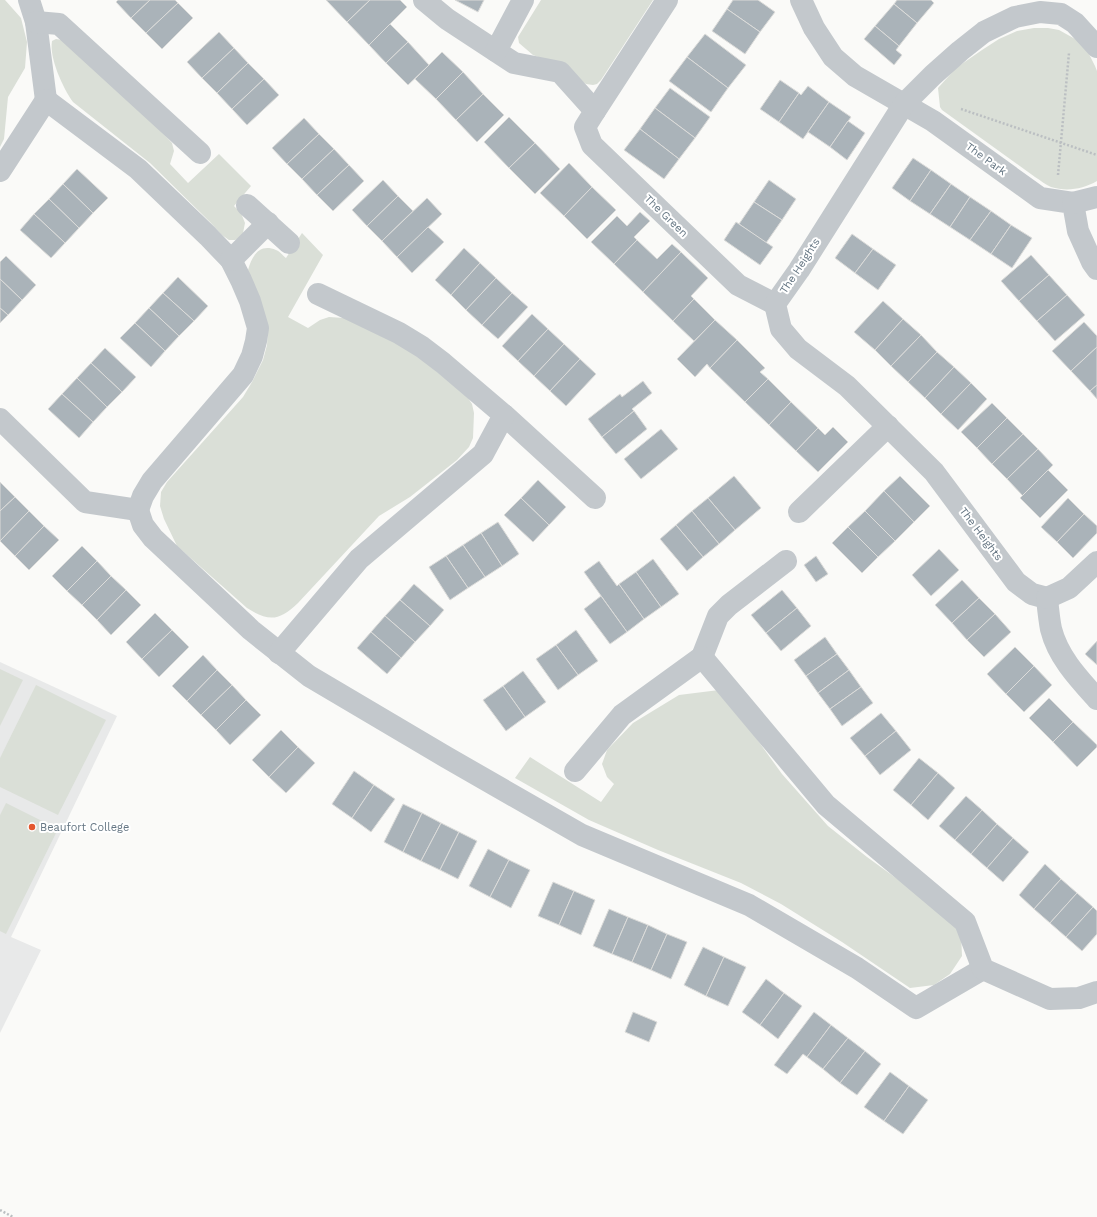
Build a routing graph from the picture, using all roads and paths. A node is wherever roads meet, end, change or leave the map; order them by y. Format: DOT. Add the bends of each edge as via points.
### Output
graph roads {
  1 [pos="29,0"];
  2 [pos="424,0"];
  3 [pos="523,0"];
  4 [pos="667,0"];
  5 [pos="801,0"];
  6 [pos="1066,12"];
  7 [pos="36,22"];
  8 [pos="1097,46"];
  9 [pos="496,50"];
  10 [pos="46,100"];
  11 [pos="904,104"];
  12 [pos="958,108"];
  13 [pos="595,111"];
  14 [pos="1061,143"];
  15 [pos="200,153"];
  16 [pos="1097,155"];
  17 [pos="0,171"];
  18 [pos="1097,197"];
  19 [pos="1064,202"];
  20 [pos="247,205"];
  21 [pos="268,223"];
  22 [pos="289,243"];
  23 [pos="231,260"];
  24 [pos="1097,269"];
  25 [pos="318,294"];
  26 [pos="775,304"];
  27 [pos="504,415"];
  28 [pos="0,419"];
  29 [pos="888,426"];
  30 [pos="595,498"];
  31 [pos="138,510"];
  32 [pos="799,512"];
  33 [pos="786,561"];
  34 [pos="1097,562"];
  35 [pos="1047,598"];
  36 [pos="279,653"];
  37 [pos="702,657"];
  38 [pos="1097,699"];
  39 [pos="575,771"];
  40 [pos="983,969"];
  41 [pos="1097,992"];
  42 [pos="0,1210"];
  43 [pos="13,1217"];
  1 -- 7 [label="street"];
  2 -- 9 [label="street" via="447,19"];
  3 -- 9 [label="street"];
  4 -- 13 [label="street, The Green"];
  5 -- 11 [label="street, The Park" via="814,28 833,57 855,76"];
  6 -- 8 [label="street"];
  6 -- 11 [label="street" via="1040,12 1015,17 984,32 932,75"];
  6 -- 14 [label="path"];
  7 -- 10 [label="street"];
  7 -- 15 [label="street" via="59,24"];
  9 -- 13 [label="street" via="514,62 560,72"];
  10 -- 17 [label="street"];
  10 -- 23 [label="street" via="138,169"];
  11 -- 19 [label="street, The Park" via="933,121 1040,198"];
  11 -- 26 [label="street, The Heights"];
  12 -- 14 [label="path"];
  13 -- 26 [label="street, The Green" via="585,127 592,145 738,285"];
  14 -- 16 [label="path"];
  14 -- 19 [label="path"];
  18 -- 19 [label="street, The Park"];
  19 -- 24 [label="street"];
  20 -- 21 [label="street"];
  21 -- 22 [label="street"];
  21 -- 23 [label="street"];
  23 -- 31 [label="street" via="250,301 258,328 252,356 243,375 152,481"];
  25 -- 27 [label="street" via="399,333 422,347"];
  26 -- 29 [label="street, The Heights" via="781,329 798,349 848,386"];
  27 -- 30 [label="street"];
  27 -- 36 [label="street" via="483,454 359,559"];
  28 -- 31 [label="street" via="86,502"];
  29 -- 32 [label="street"];
  29 -- 35 [label="street, The Heights" via="934,472 1016,582 1032,594"];
  31 -- 36 [label="street" via="143,525 153,538"];
  33 -- 37 [label="street" via="718,616"];
  34 -- 35 [label="street" via="1069,588"];
  35 -- 38 [label="street" via="1051,629 1058,650"];
  36 -- 40 [label="street" via="309,676 582,835 749,905 857,968 916,1008"];
  37 -- 39 [label="street" via="622,715"];
  37 -- 40 [label="street" via="826,805 965,922"];
  40 -- 41 [label="street" via="1050,999 1079,998"];
  42 -- 43 [label="path"];
}
